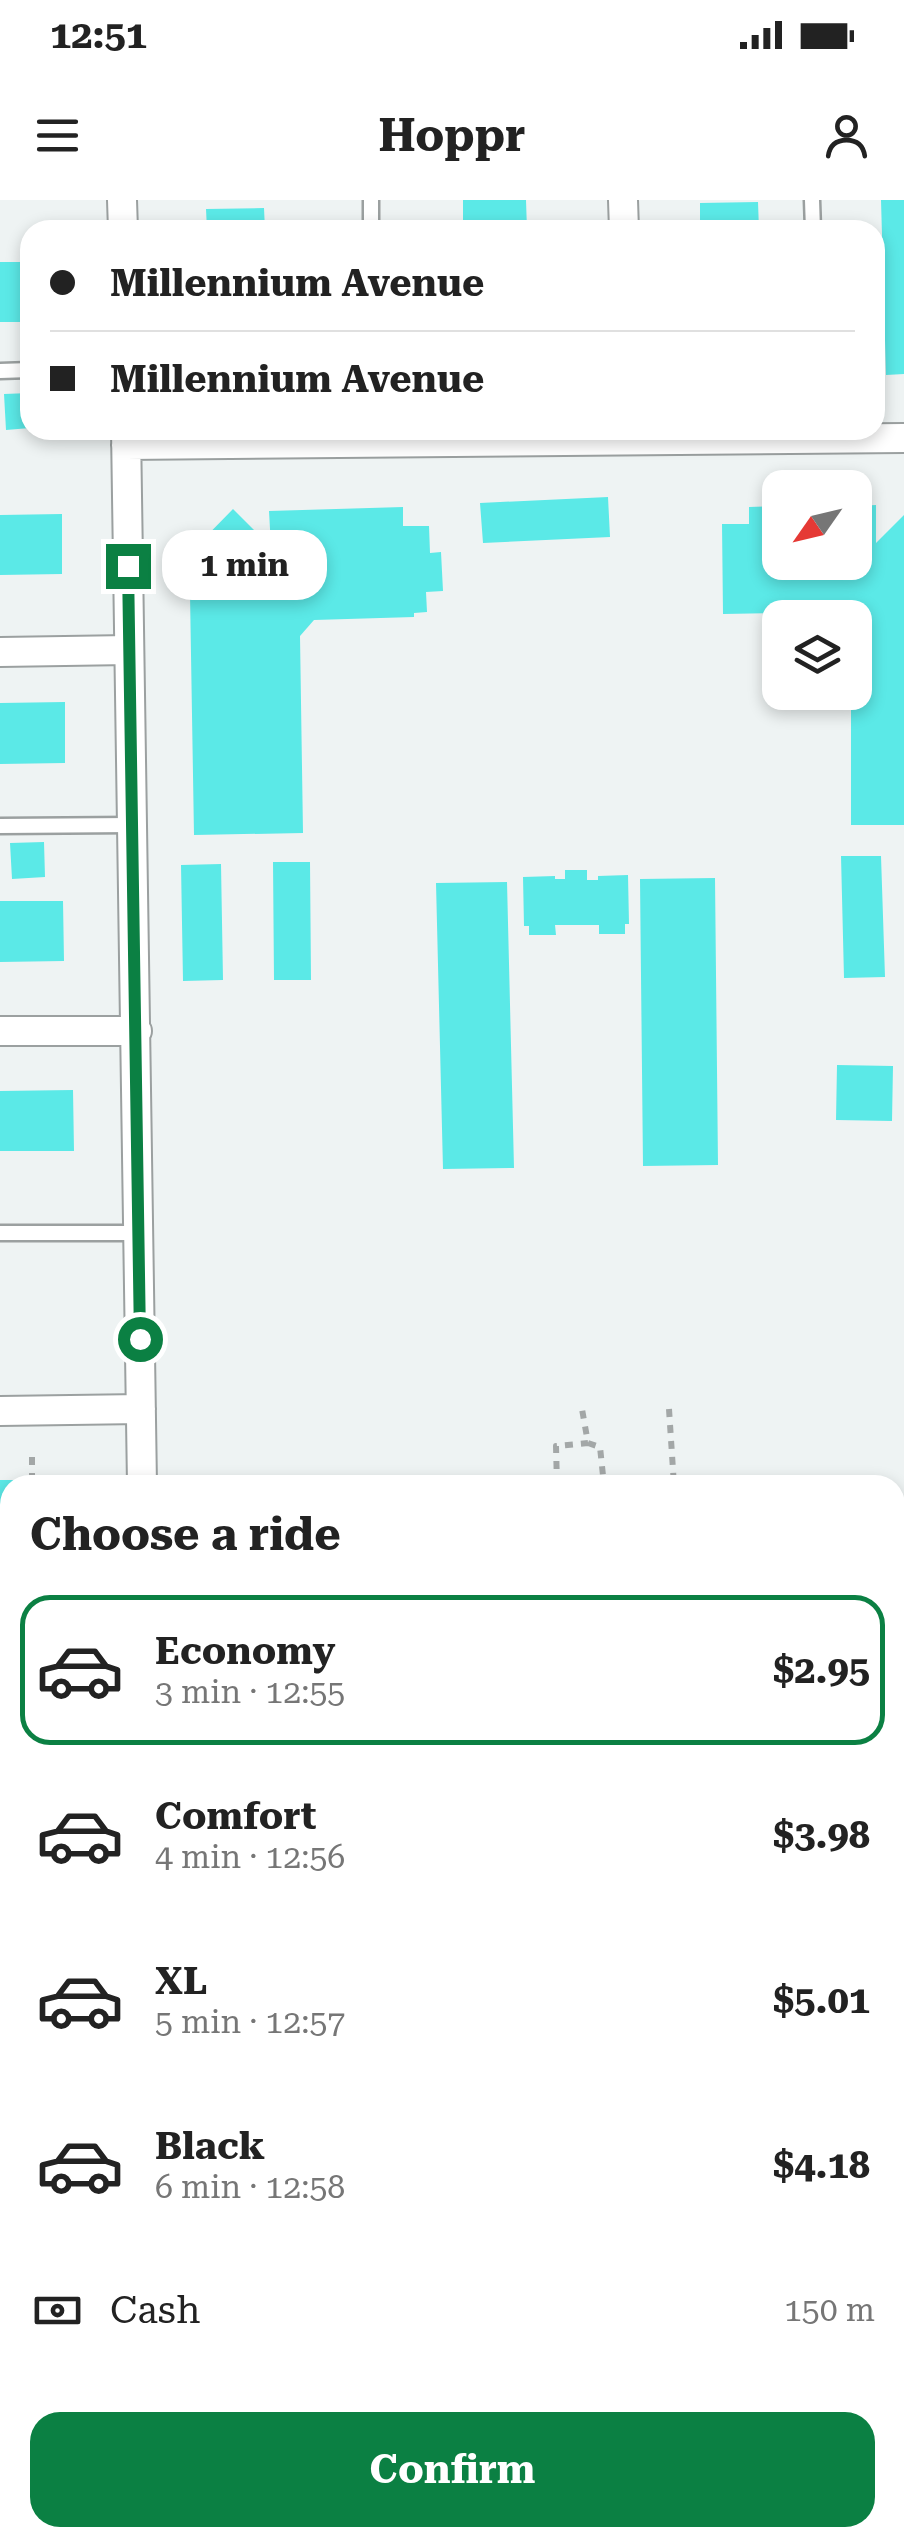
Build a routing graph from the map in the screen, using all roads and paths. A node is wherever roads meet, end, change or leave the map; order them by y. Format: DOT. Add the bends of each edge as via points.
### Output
graph roads {
  1 [pos="126,440"];
  2 [pos="129,650"];
  3 [pos="0,652"];
  4 [pos="132,825"];
  5 [pos="0,826"];
  6 [pos="0,1031"];
  7 [pos="136,1031"];
  8 [pos="0,1233"];
  9 [pos="138,1233"];
  10 [pos="582,1409"];
  11 [pos="669,1409"];
  12 [pos="141,1410"];
  13 [pos="0,1411"];
  14 [pos="588,1443"];
  15 [pos="32,1457"];
  16 [pos="32,1475"];
  17 [pos="142,1475"];
  18 [pos="557,1475"];
  19 [pos="603,1475"];
  20 [pos="673,1475"];
  1 -- 2 [label="street"];
  2 -- 3 [label="street"];
  2 -- 4 [label="street"];
  4 -- 5 [label="lane"];
  4 -- 7 [label="street"];
  6 -- 7 [label="street"];
  7 -- 9 [label="street"];
  8 -- 9 [label="lane"];
  9 -- 12 [label="street"];
  10 -- 14 [label="path"];
  11 -- 20 [label="path"];
  12 -- 13 [label="street"];
  12 -- 17 [label="street"];
  14 -- 18 [label="path" via="556,1446"];
  14 -- 19 [label="path" via="600,1446"];
  15 -- 16 [label="path"];
}
